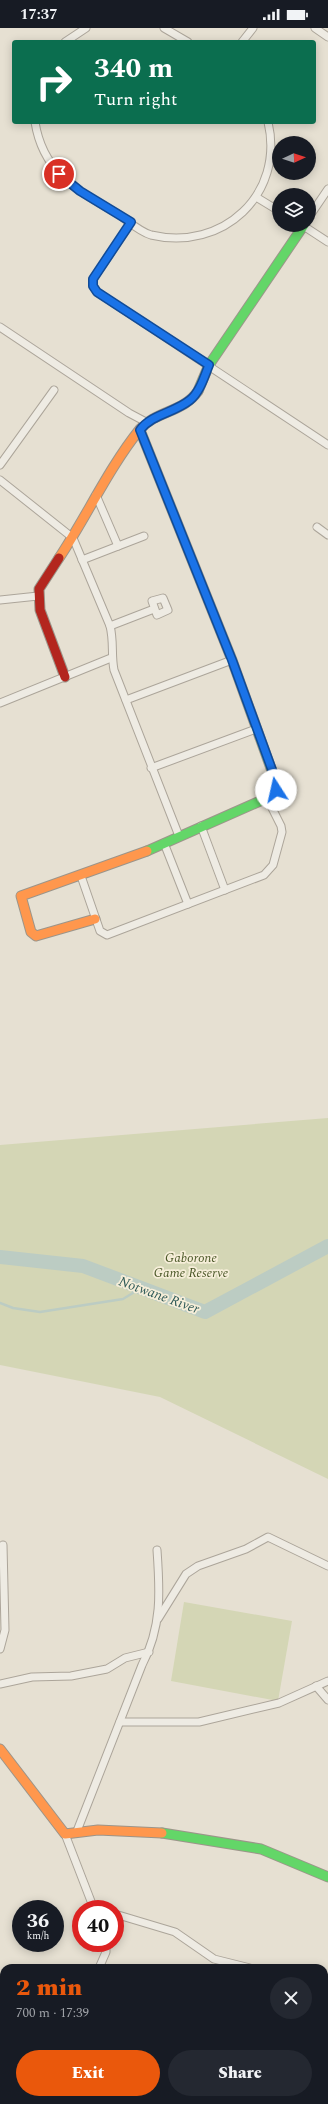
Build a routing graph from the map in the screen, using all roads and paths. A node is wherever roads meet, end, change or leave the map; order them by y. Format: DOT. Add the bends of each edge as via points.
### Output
graph roads {
  1 [pos="86,28"];
  2 [pos="164,28"];
  3 [pos="253,28"];
  4 [pos="315,28"];
  5 [pos="328,37"];
  6 [pos="68,40"];
  7 [pos="185,40"];
  8 [pos="244,40"];
  9 [pos="36,124"];
  10 [pos="268,124"];
  11 [pos="328,189"];
  12 [pos="256,197"];
  13 [pos="272,207"];
  14 [pos="316,207"];
  15 [pos="131,222"];
  16 [pos="298,232"];
  17 [pos="313,232"];
  18 [pos="328,242"];
  19 [pos="0,327"];
  20 [pos="209,365"];
  21 [pos="54,390"];
  22 [pos="146,422"];
  23 [pos="140,430"];
  24 [pos="328,445"];
  25 [pos="0,465"];
  26 [pos="0,480"];
  27 [pos="96,495"];
  28 [pos="317,527"];
  29 [pos="328,535"];
  30 [pos="144,536"];
  31 [pos="73,538"];
  32 [pos="118,546"];
  33 [pos="82,560"];
  34 [pos="38,596"];
  35 [pos="0,600"];
  36 [pos="154,609"];
  37 [pos="110,626"];
  38 [pos="111,658"];
  39 [pos="232,660"];
  40 [pos="65,677"];
  41 [pos="126,700"];
  42 [pos="0,703"];
  43 [pos="256,729"];
  44 [pos="152,768"];
  45 [pos="267,798"];
  46 [pos="201,826"];
  47 [pos="179,836"];
  48 [pos="164,844"];
  49 [pos="81,876"];
  50 [pos="225,890"];
  51 [pos="188,904"];
  52 [pos="95,919"];
  53 [pos="3,1545"];
  54 [pos="157,1550"];
  55 [pos="328,1566"];
  56 [pos="157,1621"];
  57 [pos="0,1650"];
  58 [pos="149,1652"];
  59 [pos="328,1681"];
  60 [pos="0,1684"];
  61 [pos="316,1686"];
  62 [pos="328,1700"];
  63 [pos="120,1722"];
  64 [pos="0,1749"];
  65 [pos="77,1831"];
  66 [pos="65,1834"];
  67 [pos="328,1877"];
  68 [pos="91,1900"];
  69 [pos="124,1917"];
  70 [pos="105,1952"];
  71 [pos="103,1964"];
  72 [pos="234,1964"];
  1 -- 6 [label="street"];
  2 -- 7 [label="street"];
  3 -- 8 [label="street"];
  4 -- 5 [label="street"];
  9 -- 15 [label="street" via="43,152 65,181"];
  10 -- 12 [label="street" via="271,158 267,176"];
  11 -- 14 [label="street"];
  12 -- 13 [label="street"];
  12 -- 15 [label="street" via="236,218 221,228 205,234 187,237 150,234"];
  15 -- 20 [label="street" via="93,279 93,286 97,292"];
  16 -- 20 [label="street"];
  17 -- 18 [label="street"];
  19 -- 22 [label="street"];
  20 -- 22 [label="street" via="201,385 190,400"];
  20 -- 24 [label="street"];
  21 -- 25 [label="street"];
  22 -- 23 [label="street"];
  23 -- 27 [label="street"];
  23 -- 39 [label="street"];
  26 -- 31 [label="street"];
  27 -- 31 [label="street"];
  27 -- 32 [label="street"];
  28 -- 29 [label="street"];
  30 -- 32 [label="street"];
  31 -- 33 [label="street"];
  31 -- 34 [label="street" via="39,589"];
  32 -- 33 [label="street"];
  33 -- 37 [label="street"];
  34 -- 35 [label="street"];
  34 -- 40 [label="street" via="40,610"];
  36 -- 37 [label="street"];
  37 -- 38 [label="street" via="113,637"];
  38 -- 40 [label="street"];
  38 -- 41 [label="street"];
  39 -- 41 [label="street"];
  39 -- 43 [label="street"];
  40 -- 42 [label="street"];
  41 -- 44 [label="street"];
  43 -- 44 [label="street"];
  43 -- 45 [label="street" via="277,784 276,790"];
  44 -- 47 [label="street"];
  45 -- 46 [label="street"];
  45 -- 50 [label="street" via="281,826 281,838 273,865 264,875"];
  46 -- 47 [label="street"];
  46 -- 50 [label="street"];
  47 -- 48 [label="street"];
  48 -- 49 [label="street"];
  48 -- 51 [label="street"];
  49 -- 52 [label="street"];
  49 -- 52 [label="street" via="22,895 21,900 31,932 38,936"];
  50 -- 51 [label="street"];
  51 -- 52 [label="street" via="107,936 100,932"];
  53 -- 57 [label="street" via="5,1630"];
  54 -- 56 [label="street"];
  55 -- 56 [label="street" via="268,1537 240,1552 198,1566 186,1574"];
  56 -- 58 [label="street"];
  58 -- 60 [label="street" via="125,1658 107,1669 71,1676 32,1677"];
  58 -- 63 [label="street"];
  59 -- 61 [label="street"];
  61 -- 62 [label="street"];
  61 -- 63 [label="street" via="279,1703 199,1722"];
  63 -- 65 [label="street"];
  64 -- 66 [label="street"];
  65 -- 66 [label="street"];
  65 -- 67 [label="street" via="143,1832 259,1849 289,1858"];
  66 -- 68 [label="street"];
  69 -- 72 [label="street" via="175,1932 214,1959"];
  70 -- 71 [label="street"];
}
